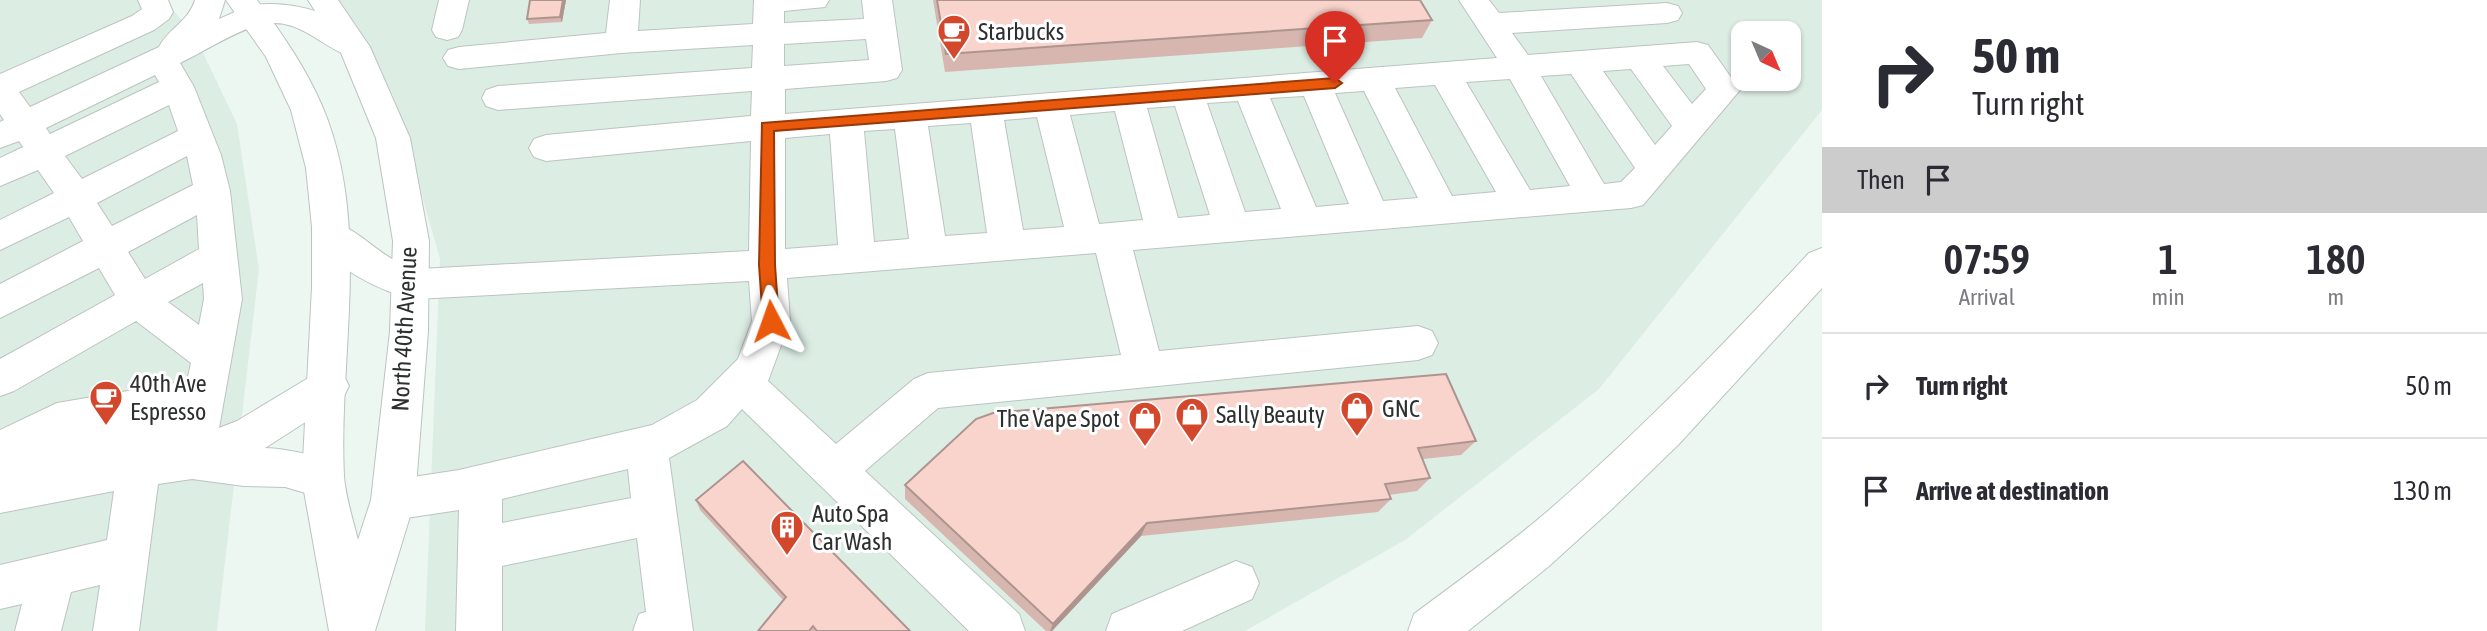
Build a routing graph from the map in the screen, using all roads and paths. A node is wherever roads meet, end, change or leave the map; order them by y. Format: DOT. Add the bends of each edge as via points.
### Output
graph roads {
  1 [pos="124,0"];
  2 [pos="153,0"];
  3 [pos="210,0"];
  4 [pos="323,0"];
  5 [pos="454,0"];
  6 [pos="625,0"];
  7 [pos="814,0"];
  8 [pos="252,5"];
  9 [pos="1662,7"];
  10 [pos="769,12"];
  11 [pos="1482,12"];
  12 [pos="879,14"];
  13 [pos="121,32"];
  14 [pos="621,42"];
  15 [pos="354,47"];
  16 [pos="1698,53"];
  17 [pos="284,58"];
  18 [pos="1640,58"];
  19 [pos="1580,63"];
  20 [pos="1520,68"];
  21 [pos="886,70"];
  22 [pos="170,73"];
  23 [pos="1446,75"];
  24 [pos="768,78"];
  25 [pos="1375,80"];
  26 [pos="1315,85"];
  27 [pos="0,88"];
  28 [pos="1250,90"];
  29 [pos="1186,94"];
  30 [pos="498,98"];
  31 [pos="1128,99"];
  32 [pos="1051,105"];
  33 [pos="986,110"];
  34 [pos="901,116"];
  35 [pos="846,121"];
  36 [pos="767,127"];
  37 [pos="1691,127"];
  38 [pos="198,136"];
  39 [pos="22,137"];
  40 [pos="546,148"];
  41 [pos="1654,169"];
  42 [pos="0,173"];
  43 [pos="212,191"];
  44 [pos="76,198"];
  45 [pos="1594,198"];
  46 [pos="1520,204"];
  47 [pos="1442,210"];
  48 [pos="1372,216"];
  49 [pos="1304,221"];
  50 [pos="1232,227"];
  51 [pos="1164,233"];
  52 [pos="332,235"];
  53 [pos="0,236"];
  54 [pos="1098,238"];
  55 [pos="1007,245"];
  56 [pos="106,247"];
  57 [pos="929,251"];
  58 [pos="218,256"];
  59 [pos="857,257"];
  60 [pos="1822,263"];
  61 [pos="767,265"];
  62 [pos="411,284"];
  63 [pos="138,301"];
  64 [pos="0,302"];
  65 [pos="1418,343"];
  66 [pos="210,355"];
  67 [pos="1144,370"];
  68 [pos="0,379"];
  69 [pos="742,382"];
  70 [pos="329,386"];
  71 [pos="197,426"];
  72 [pos="646,446"];
  73 [pos="0,451"];
  74 [pos="0,464"];
  75 [pos="139,467"];
  76 [pos="835,471"];
  77 [pos="323,478"];
  78 [pos="481,485"];
  79 [pos="0,493"];
  80 [pos="393,500"];
  81 [pos="655,514"];
  82 [pos="480,549"];
  83 [pos="126,557"];
  84 [pos="52,575"];
  85 [pos="1237,583"];
  86 [pos="0,587"];
  87 [pos="352,630"];
  88 [pos="38,631"];
  89 [pos="116,631"];
  90 [pos="479,631"];
  91 [pos="656,631"];
  92 [pos="1002,631"];
  93 [pos="1129,631"];
  94 [pos="1431,631"];
  1 -- 13 [label="main road" via="127,10"];
  2 -- 13 [label="main road" via="158,12"];
  3 -- 22 [label="main road" via="206,16"];
  4 -- 15 [label="main road, North 40th Avenue"];
  5 -- 14 [label="main road" via="453,44"];
  6 -- 14 [label="main road"];
  7 -- 10 [label="main road"];
  8 -- 15 [label="main road" via="302,16"];
  8 -- 17 [label="main road, North 40th Avenue"];
  8 -- 22 [label="main road"];
  9 -- 11 [label="main road"];
  9 -- 16 [label="main road"];
  10 -- 12 [label="main road"];
  10 -- 14 [label="main road"];
  10 -- 24 [label="main road"];
  11 -- 20 [label="main road"];
  12 -- 21 [label="main road"];
  13 -- 27 [label="main road"];
  15 -- 62 [label="main road, North 40th Avenue" via="393,138 411,241"];
  16 -- 18 [label="main road"];
  16 -- 37 [label="main road" via="1724,90"];
  17 -- 22 [label="main road" via="256,43 220,44"];
  17 -- 52 [label="main road, North 40th Avenue" via="321,150"];
  18 -- 19 [label="main road"];
  18 -- 37 [label="main road"];
  19 -- 20 [label="main road"];
  19 -- 41 [label="main road"];
  20 -- 23 [label="main road"];
  20 -- 45 [label="main road"];
  21 -- 24 [label="main road"];
  21 -- 34 [label="main road"];
  22 -- 38 [label="main road"];
  22 -- 39 [label="main road"];
  23 -- 25 [label="main road"];
  23 -- 46 [label="main road"];
  24 -- 30 [label="main road"];
  24 -- 36 [label="main road"];
  25 -- 26 [label="main road"];
  25 -- 47 [label="main road"];
  26 -- 28 [label="main road"];
  26 -- 48 [label="main road"];
  27 -- 39 [label="main road"];
  28 -- 29 [label="main road"];
  28 -- 49 [label="main road"];
  29 -- 31 [label="main road"];
  29 -- 50 [label="main road"];
  31 -- 32 [label="main road"];
  31 -- 51 [label="main road"];
  32 -- 33 [label="main road"];
  32 -- 54 [label="main road"];
  33 -- 34 [label="main road"];
  33 -- 55 [label="main road"];
  34 -- 35 [label="main road"];
  34 -- 57 [label="main road"];
  35 -- 36 [label="main road"];
  35 -- 59 [label="main road"];
  36 -- 40 [label="main road"];
  36 -- 61 [label="main road"];
  37 -- 41 [label="main road"];
  38 -- 43 [label="main road"];
  38 -- 44 [label="main road"];
  39 -- 42 [label="main road"];
  39 -- 44 [label="main road"];
  41 -- 45 [label="main road" via="1631,195"];
  43 -- 56 [label="main road"];
  43 -- 58 [label="main road"];
  44 -- 53 [label="main road"];
  44 -- 56 [label="main road"];
  45 -- 46 [label="main road"];
  46 -- 47 [label="main road"];
  47 -- 48 [label="main road"];
  48 -- 49 [label="main road"];
  49 -- 50 [label="main road"];
  50 -- 51 [label="main road"];
  51 -- 54 [label="main road"];
  52 -- 62 [label="main road" via="369,265"];
  52 -- 70 [label="main road, North 40th Avenue"];
  54 -- 55 [label="main road"];
  54 -- 67 [label="main road"];
  55 -- 57 [label="main road"];
  56 -- 63 [label="main road"];
  56 -- 64 [label="main road"];
  57 -- 59 [label="main road"];
  58 -- 63 [label="main road"];
  58 -- 66 [label="main road" via="223,299"];
  59 -- 61 [label="main road"];
  60 -- 94 [label="main road" via="1735,360 1643,452 1563,526"];
  61 -- 62 [label="main road"];
  61 -- 69 [label="main road" via="771,321 754,369"];
  62 -- 80 [label="main road, North 40th Avenue"];
  63 -- 66 [label="main road"];
  63 -- 68 [label="main road"];
  65 -- 67 [label="main road"];
  66 -- 71 [label="main road"];
  67 -- 76 [label="main road" via="928,391"];
  69 -- 72 [label="main road" via="712,413"];
  69 -- 76 [label="main road"];
  70 -- 71 [label="main road" via="252,434"];
  70 -- 77 [label="main road, North 40th Avenue"];
  71 -- 73 [label="main road" via="57,421"];
  71 -- 74 [label="main road"];
  71 -- 75 [label="main road"];
  71 -- 77 [label="main road" via="244,467 285,468"];
  72 -- 78 [label="main road"];
  72 -- 81 [label="main road"];
  75 -- 79 [label="main road"];
  75 -- 83 [label="main road"];
  76 -- 92 [label="main road"];
  77 -- 87 [label="main road, North 40th Avenue"];
  78 -- 80 [label="main road"];
  78 -- 82 [label="main road"];
  80 -- 87 [label="main road, North 40th Avenue"];
  81 -- 82 [label="main road"];
  81 -- 91 [label="main road" via="671,628"];
  82 -- 90 [label="main road"];
  83 -- 84 [label="main road"];
  83 -- 89 [label="main road"];
  84 -- 86 [label="main road"];
  84 -- 88 [label="main road"];
  85 -- 93 [label="main road"];
}
